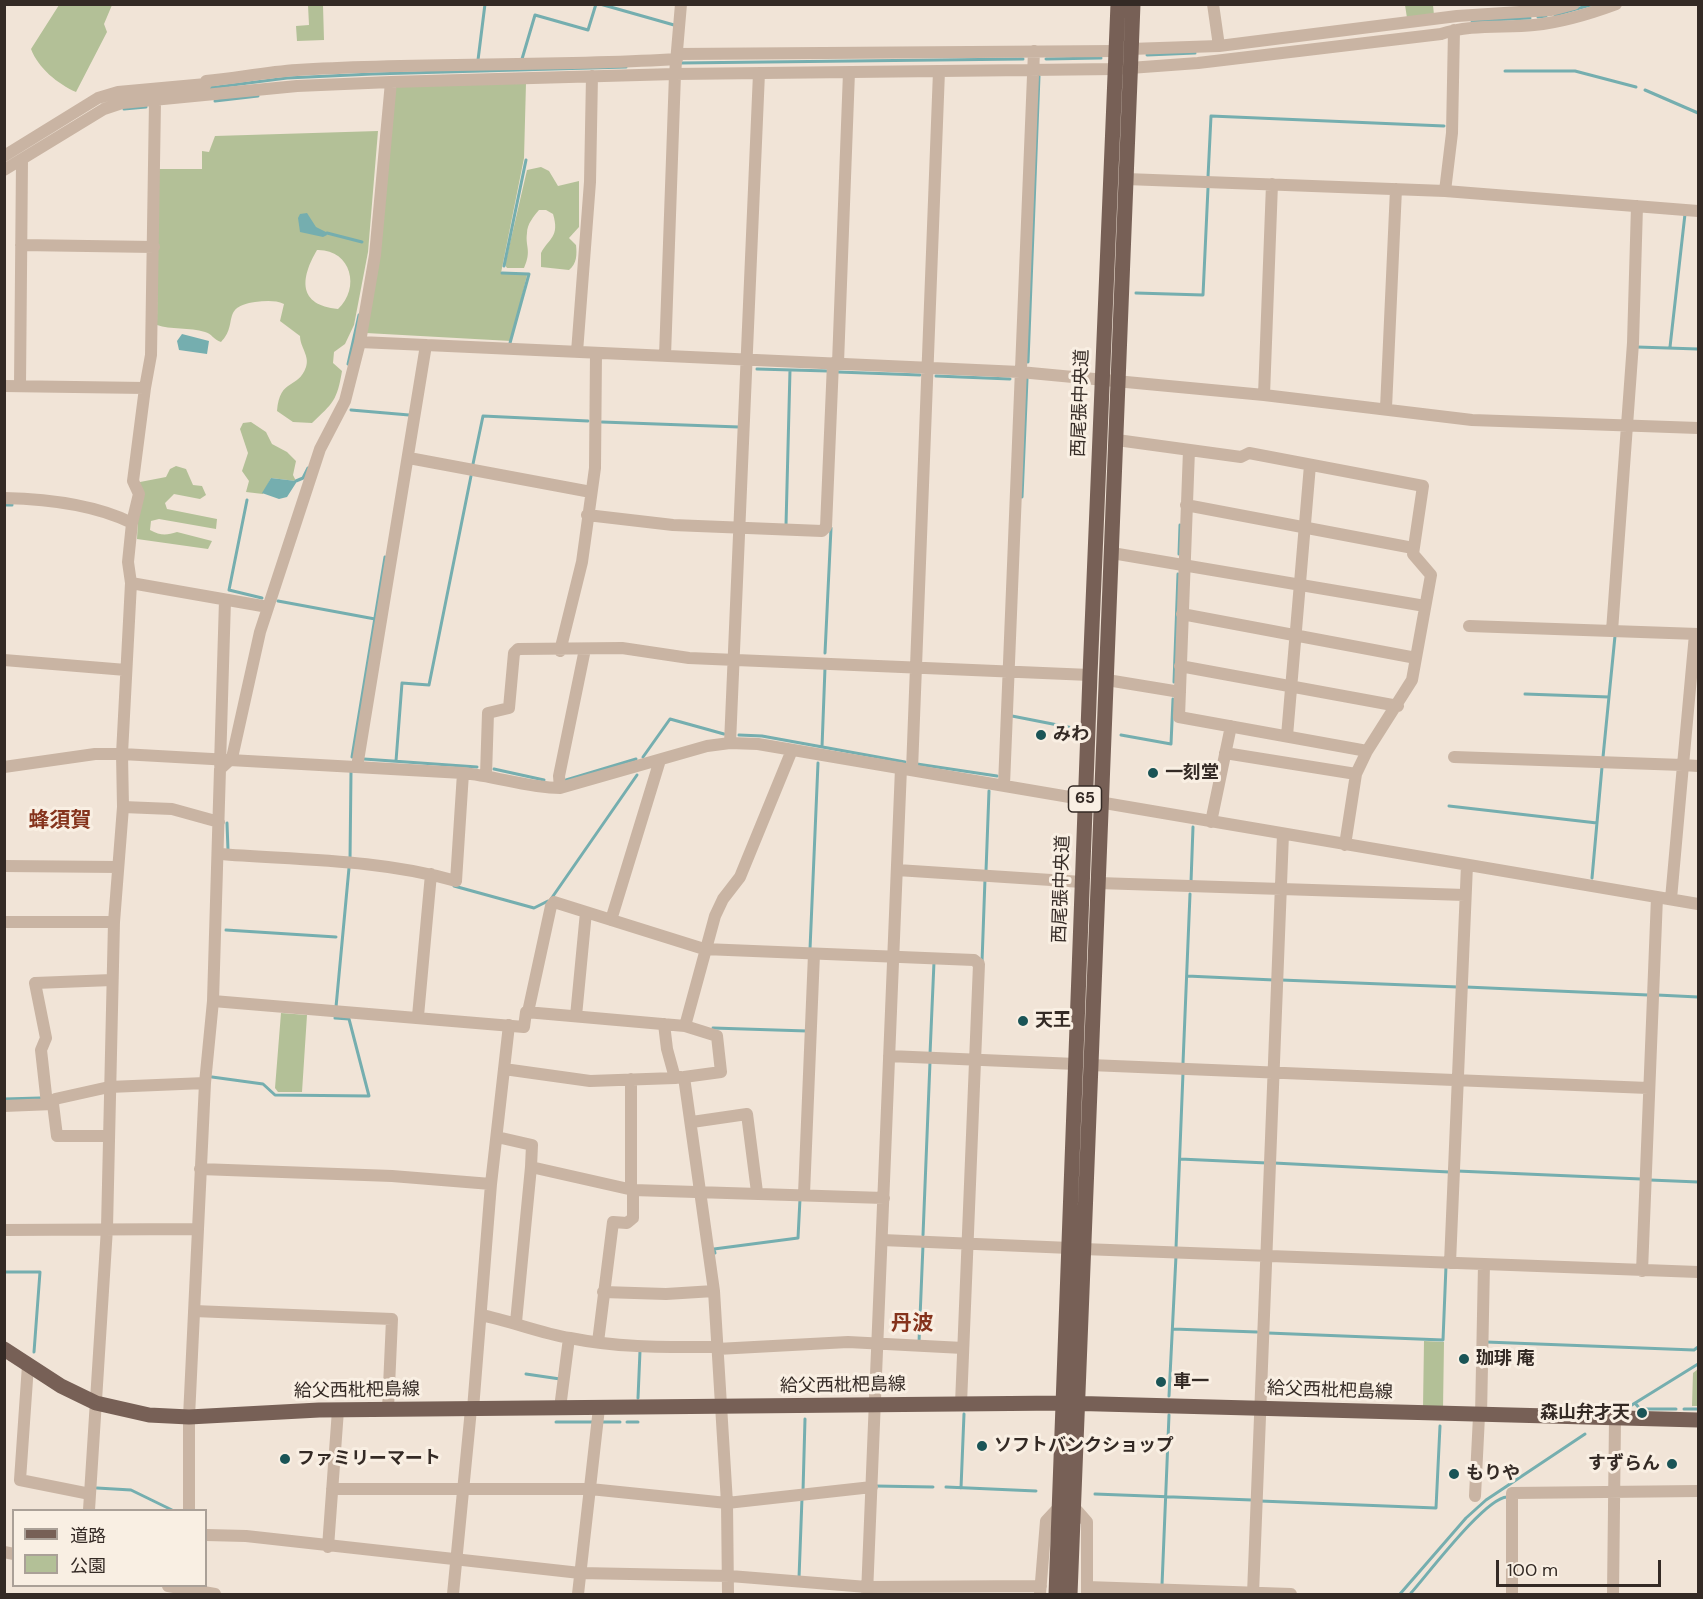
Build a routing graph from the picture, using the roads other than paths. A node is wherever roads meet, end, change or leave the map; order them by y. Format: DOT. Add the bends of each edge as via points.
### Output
graph roads {
  1 [pos="681,4"];
  2 [pos="1118,4"];
  3 [pos="1133,4"];
  4 [pos="1214,4"];
  5 [pos="1574,4"];
  6 [pos="1616,4"];
  7 [pos="1533,8"];
  8 [pos="1535,25"];
  9 [pos="1454,30"];
  10 [pos="1219,46"];
  11 [pos="1124,50"];
  12 [pos="1034,51"];
  13 [pos="677,57"];
  14 [pos="1123,68"];
  15 [pos="1033,70"];
  16 [pos="939,71"];
  17 [pos="849,72"];
  18 [pos="759,73"];
  19 [pos="675,74"];
  20 [pos="592,76"];
  21 [pos="391,82"];
  22 [pos="206,84"];
  23 [pos="155,100"];
  24 [pos="4,156"];
  25 [pos="22,160"];
  26 [pos="4,170"];
  27 [pos="1126,179"];
  28 [pos="1272,184"];
  29 [pos="1396,189"];
  30 [pos="1445,191"];
  31 [pos="1637,206"];
  32 [pos="1698,211"];
  33 [pos="21,245"];
  34 [pos="154,247"];
  35 [pos="360,342"];
  36 [pos="426,345"];
  37 [pos="578,352"];
  38 [pos="596,353"];
  39 [pos="665,356"];
  40 [pos="747,359"];
  41 [pos="835,363"];
  42 [pos="928,367"];
  43 [pos="1020,372"];
  44 [pos="1102,378"];
  45 [pos="1119,381"];
  46 [pos="20,385"];
  47 [pos="4,386"];
  48 [pos="145,388"];
  49 [pos="1264,395"];
  50 [pos="1386,408"];
  51 [pos="1628,425"];
  52 [pos="1698,428"];
  53 [pos="1117,440"];
  54 [pos="1189,450"];
  55 [pos="409,458"];
  56 [pos="1310,465"];
  57 [pos="591,492"];
  58 [pos="4,498"];
  59 [pos="1186,505"];
  60 [pos="587,515"];
  61 [pos="132,523"];
  62 [pos="1305,528"];
  63 [pos="740,529"];
  64 [pos="1413,549"];
  65 [pos="1112,553"];
  66 [pos="1184,565"];
  67 [pos="131,583"];
  68 [pos="1300,585"];
  69 [pos="225,600"];
  70 [pos="1425,606"];
  71 [pos="268,607"];
  72 [pos="1182,614"];
  73 [pos="1469,626"];
  74 [pos="1612,631"];
  75 [pos="1697,634"];
  76 [pos="1296,635"];
  77 [pos="585,648"];
  78 [pos="560,651"];
  79 [pos="1416,658"];
  80 [pos="4,660"];
  81 [pos="734,660"];
  82 [pos="1180,666"];
  83 [pos="916,668"];
  84 [pos="126,670"];
  85 [pos="1009,671"];
  86 [pos="1090,675"];
  87 [pos="1107,680"];
  88 [pos="1292,686"];
  89 [pos="1180,692"];
  90 [pos="1398,706"];
  91 [pos="1231,726"];
  92 [pos="1287,736"];
  93 [pos="730,742"];
  94 [pos="792,750"];
  95 [pos="1367,751"];
  96 [pos="1226,753"];
  97 [pos="122,754"];
  98 [pos="1454,757"];
  99 [pos="660,760"];
  100 [pos="224,762"];
  101 [pos="1683,765"];
  102 [pos="1698,766"];
  103 [pos="4,767"];
  104 [pos="357,767"];
  105 [pos="907,769"];
  106 [pos="463,773"];
  107 [pos="1356,774"];
  108 [pos="486,775"];
  109 [pos="1004,785"];
  110 [pos="560,788"];
  111 [pos="1085,800"];
  112 [pos="1102,801"];
  113 [pos="123,807"];
  114 [pos="219,822"];
  115 [pos="1211,822"];
  116 [pos="1283,834"];
  117 [pos="1345,844"];
  118 [pos="219,854"];
  119 [pos="1467,865"];
  120 [pos="4,866"];
  121 [pos="118,867"];
  122 [pos="897,870"];
  123 [pos="431,874"];
  124 [pos="1082,882"];
  125 [pos="1098,883"];
  126 [pos="1280,888"];
  127 [pos="1465,895"];
  128 [pos="1657,897"];
  129 [pos="1671,899"];
  130 [pos="1698,904"];
  131 [pos="586,912"];
  132 [pos="611,920"];
  133 [pos="4,922"];
  134 [pos="114,922"];
  135 [pos="704,949"];
  136 [pos="814,954"];
  137 [pos="893,957"];
  138 [pos="112,980"];
  139 [pos="213,1001"];
  140 [pos="528,1012"];
  141 [pos="418,1016"];
  142 [pos="576,1016"];
  143 [pos="664,1024"];
  144 [pos="509,1025"];
  145 [pos="685,1026"];
  146 [pos="889,1056"];
  147 [pos="974,1060"];
  148 [pos="1083,1064"];
  149 [pos="504,1069"];
  150 [pos="1273,1071"];
  151 [pos="680,1078"];
  152 [pos="631,1079"];
  153 [pos="1456,1079"];
  154 [pos="205,1083"];
  155 [pos="109,1087"];
  156 [pos="1648,1088"];
  157 [pos="50,1104"];
  158 [pos="4,1106"];
  159 [pos="692,1122"];
  160 [pos="108,1136"];
  161 [pos="497,1137"];
  162 [pos="531,1167"];
  163 [pos="200,1168"];
  164 [pos="491,1184"];
  165 [pos="632,1190"];
  166 [pos="701,1190"];
  167 [pos="757,1192"];
  168 [pos="804,1194"];
  169 [pos="884,1198"];
  170 [pos="107,1228"];
  171 [pos="198,1229"];
  172 [pos="4,1230"];
  173 [pos="882,1239"];
  174 [pos="966,1244"];
  175 [pos="1076,1249"];
  176 [pos="1266,1255"];
  177 [pos="1450,1263"];
  178 [pos="1484,1264"];
  179 [pos="1642,1270"];
  180 [pos="1698,1272"];
  181 [pos="714,1291"];
  182 [pos="603,1292"];
  183 [pos="194,1311"];
  184 [pos="481,1315"];
  185 [pos="516,1322"];
  186 [pos="569,1338"];
  187 [pos="598,1342"];
  188 [pos="878,1343"];
  189 [pos="717,1348"];
  190 [pos="963,1348"];
  191 [pos="4,1349"];
  192 [pos="28,1365"];
  193 [pos="96,1402"];
  194 [pos="1070,1403"];
  195 [pos="961,1404"];
  196 [pos="875,1405"];
  197 [pos="720,1407"];
  198 [pos="560,1408"];
  199 [pos="599,1408"];
  200 [pos="388,1409"];
  201 [pos="472,1409"];
  202 [pos="1260,1409"];
  203 [pos="338,1410"];
  204 [pos="1480,1416"];
  205 [pos="189,1417"];
  206 [pos="1615,1419"];
  207 [pos="1698,1420"];
  208 [pos="872,1487"];
  209 [pos="332,1489"];
  210 [pos="465,1489"];
  211 [pos="590,1489"];
  212 [pos="1698,1491"];
  213 [pos="1613,1492"];
  214 [pos="90,1494"];
  215 [pos="1476,1496"];
  216 [pos="727,1503"];
  217 [pos="1066,1506"];
  218 [pos="89,1509"];
  219 [pos="189,1509"];
  220 [pos="207,1535"];
  221 [pos="328,1546"];
  222 [pos="458,1559"];
  223 [pos="580,1573"];
  224 [pos="730,1576"];
  225 [pos="183,1589"];
  226 [pos="1041,1590"];
  227 [pos="867,1591"];
  228 [pos="1087,1591"];
  229 [pos="215,1594"];
  230 [pos="453,1594"];
  231 [pos="578,1594"];
  232 [pos="728,1594"];
  233 [pos="1056,1594"];
  234 [pos="1070,1594"];
  235 [pos="1253,1594"];
  236 [pos="1291,1594"];
  237 [pos="1512,1594"];
  238 [pos="1613,1594"];
  1 -- 13 [label="street"];
  2 -- 11 [label="main road, 西尾張中央道 / 65"];
  3 -- 11 [label="main road, 西尾張中央道 / 65"];
  4 -- 10 [label="street"];
  5 -- 7 [label="street"];
  6 -- 8 [label="street" via="1572,20"];
  7 -- 8 [label="street"];
  7 -- 10 [label="street"];
  8 -- 9 [label="street"];
  9 -- 14 [label="street" via="1198,63"];
  9 -- 30 [label="street" via="1452,133"];
  10 -- 11 [label="street"];
  11 -- 12 [label="street"];
  11 -- 14 [label="main road, 西尾張中央道 / 65"];
  12 -- 13 [label="street"];
  12 -- 15 [label="street"];
  13 -- 19 [label="street"];
  13 -- 22 [label="street" via="601,64 307,70"];
  14 -- 15 [label="street"];
  14 -- 27 [label="main road, 西尾張中央道 / 65"];
  14 -- 44 [label="main road, 西尾張中央道 / 65"];
  15 -- 16 [label="street"];
  15 -- 43 [label="street"];
  16 -- 17 [label="street"];
  16 -- 42 [label="street"];
  17 -- 18 [label="street"];
  17 -- 41 [label="street"];
  18 -- 19 [label="street"];
  18 -- 40 [label="street"];
  19 -- 20 [label="street"];
  19 -- 39 [label="street"];
  20 -- 21 [label="street"];
  20 -- 37 [label="street" via="590,182"];
  21 -- 22 [label="street"];
  21 -- 35 [label="street" via="375,255"];
  22 -- 23 [label="street"];
  22 -- 24 [label="street" via="118,92 98,98"];
  23 -- 25 [label="street" via="104,109"];
  23 -- 34 [label="street"];
  25 -- 26 [label="street"];
  25 -- 33 [label="street"];
  27 -- 28 [label="street"];
  27 -- 45 [label="main road, 西尾張中央道 / 65"];
  28 -- 29 [label="street"];
  28 -- 49 [label="street"];
  29 -- 30 [label="street"];
  29 -- 50 [label="street"];
  30 -- 31 [label="street"];
  31 -- 32 [label="street"];
  31 -- 51 [label="street"];
  33 -- 34 [label="street"];
  33 -- 46 [label="street"];
  34 -- 48 [label="street" via="151,355"];
  35 -- 36 [label="street"];
  35 -- 71 [label="street" via="345,401 320,449"];
  36 -- 37 [label="street"];
  36 -- 55 [label="street"];
  37 -- 38 [label="street"];
  38 -- 39 [label="street"];
  38 -- 57 [label="street" via="595,468"];
  39 -- 40 [label="street"];
  40 -- 41 [label="street"];
  40 -- 63 [label="street"];
  41 -- 42 [label="street"];
  41 -- 63 [label="street" via="826,527 822,531"];
  42 -- 43 [label="street"];
  42 -- 83 [label="street"];
  43 -- 44 [label="street"];
  43 -- 85 [label="street"];
  44 -- 45 [label="street"];
  44 -- 86 [label="main road, 西尾張中央道 / 65"];
  45 -- 49 [label="street"];
  45 -- 53 [label="main road, 西尾張中央道 / 65"];
  46 -- 47 [label="street"];
  46 -- 48 [label="street"];
  48 -- 61 [label="street" via="133,481 139,494"];
  49 -- 50 [label="street"];
  50 -- 51 [label="street" via="1472,420"];
  51 -- 52 [label="street"];
  51 -- 74 [label="street"];
  53 -- 54 [label="street"];
  53 -- 65 [label="main road, 西尾張中央道 / 65"];
  54 -- 56 [label="street" via="1241,457 1248,453"];
  54 -- 59 [label="street"];
  55 -- 57 [label="street"];
  55 -- 104 [label="street"];
  56 -- 62 [label="street"];
  56 -- 64 [label="street" via="1423,486"];
  57 -- 60 [label="street"];
  58 -- 61 [label="street" via="90,507"];
  59 -- 62 [label="street"];
  59 -- 66 [label="street"];
  60 -- 63 [label="street"];
  60 -- 78 [label="street" via="582,562"];
  61 -- 67 [label="street" via="128,562"];
  62 -- 64 [label="street"];
  62 -- 68 [label="street"];
  63 -- 81 [label="street"];
  64 -- 70 [label="street" via="1431,575"];
  65 -- 66 [label="street"];
  65 -- 87 [label="main road, 西尾張中央道 / 65"];
  66 -- 68 [label="street"];
  66 -- 72 [label="street"];
  67 -- 69 [label="street"];
  67 -- 84 [label="street"];
  68 -- 70 [label="street"];
  68 -- 76 [label="street"];
  69 -- 71 [label="street"];
  69 -- 100 [label="street"];
  70 -- 79 [label="street"];
  71 -- 100 [label="street"];
  72 -- 76 [label="street"];
  72 -- 82 [label="street"];
  73 -- 74 [label="street"];
  74 -- 75 [label="street"];
  75 -- 101 [label="street"];
  76 -- 79 [label="street"];
  76 -- 88 [label="street"];
  77 -- 78 [label="street"];
  77 -- 81 [label="street"];
  77 -- 110 [label="street" via="559,776"];
  78 -- 108 [label="street" via="518,649 514,653 510,708 488,712"];
  79 -- 90 [label="street" via="1412,680"];
  80 -- 84 [label="street"];
  81 -- 83 [label="street"];
  81 -- 93 [label="street"];
  82 -- 88 [label="street"];
  82 -- 89 [label="street"];
  83 -- 85 [label="street"];
  83 -- 105 [label="street"];
  84 -- 97 [label="street"];
  85 -- 86 [label="street"];
  85 -- 109 [label="street"];
  86 -- 111 [label="main road, 西尾張中央道 / 65"];
  87 -- 89 [label="street"];
  87 -- 112 [label="main road, 西尾張中央道 / 65"];
  88 -- 90 [label="street"];
  88 -- 92 [label="street"];
  89 -- 91 [label="street" via="1179,717"];
  90 -- 95 [label="street"];
  91 -- 92 [label="street"];
  91 -- 96 [label="street"];
  92 -- 95 [label="street"];
  93 -- 94 [label="street"];
  93 -- 99 [label="street"];
  94 -- 105 [label="street"];
  94 -- 135 [label="street" via="740,877 723,899"];
  95 -- 107 [label="street"];
  96 -- 107 [label="street"];
  96 -- 115 [label="street"];
  97 -- 100 [label="street"];
  97 -- 103 [label="street"];
  97 -- 113 [label="street"];
  98 -- 101 [label="street"];
  99 -- 110 [label="street"];
  99 -- 132 [label="street"];
  100 -- 104 [label="street"];
  100 -- 114 [label="street"];
  101 -- 102 [label="street"];
  101 -- 129 [label="street"];
  104 -- 106 [label="street"];
  105 -- 109 [label="street"];
  105 -- 122 [label="street"];
  106 -- 108 [label="street"];
  106 -- 123 [label="street" via="456,881"];
  107 -- 117 [label="street"];
  108 -- 110 [label="street"];
  109 -- 111 [label="street"];
  111 -- 112 [label="street"];
  111 -- 124 [label="main road, 西尾張中央道 / 65"];
  112 -- 115 [label="street"];
  112 -- 125 [label="main road, 西尾張中央道 / 65"];
  113 -- 114 [label="street" via="172,810"];
  113 -- 121 [label="street"];
  114 -- 118 [label="street"];
  115 -- 116 [label="street"];
  116 -- 117 [label="street"];
  116 -- 126 [label="street"];
  117 -- 119 [label="street"];
  118 -- 123 [label="street" via="349,863"];
  118 -- 139 [label="street"];
  119 -- 127 [label="street"];
  119 -- 128 [label="street"];
  120 -- 121 [label="street"];
  121 -- 134 [label="street"];
  122 -- 124 [label="street"];
  122 -- 137 [label="street"];
  123 -- 141 [label="street"];
  124 -- 148 [label="main road, 西尾張中央道 / 65"];
  125 -- 126 [label="street"];
  125 -- 148 [label="main road, 西尾張中央道 / 65"];
  126 -- 127 [label="street"];
  126 -- 150 [label="street"];
  127 -- 153 [label="street"];
  128 -- 129 [label="street"];
  128 -- 156 [label="street"];
  129 -- 130 [label="street"];
  131 -- 132 [label="street"];
  131 -- 140 [label="street" via="554,902 550,906"];
  131 -- 142 [label="street"];
  132 -- 135 [label="street"];
  133 -- 134 [label="street"];
  134 -- 138 [label="street"];
  135 -- 136 [label="street"];
  135 -- 145 [label="street"];
  136 -- 137 [label="street"];
  136 -- 168 [label="street"];
  137 -- 146 [label="street"];
  137 -- 147 [label="street" via="974,960 979,964"];
  138 -- 155 [label="street"];
  138 -- 157 [label="street" via="35,982 46,1038 41,1050"];
  139 -- 141 [label="street"];
  139 -- 154 [label="street"];
  140 -- 142 [label="street"];
  140 -- 144 [label="street" via="524,1026"];
  141 -- 144 [label="street"];
  142 -- 143 [label="street"];
  143 -- 145 [label="street"];
  143 -- 151 [label="street" via="667,1049"];
  144 -- 149 [label="street"];
  145 -- 151 [label="street" via="717,1036 722,1072"];
  146 -- 147 [label="street"];
  146 -- 169 [label="street"];
  147 -- 148 [label="street"];
  147 -- 174 [label="street"];
  148 -- 150 [label="street"];
  148 -- 175 [label="main road, 西尾張中央道 / 65"];
  149 -- 152 [label="street" via="590,1081"];
  149 -- 161 [label="street"];
  150 -- 153 [label="street"];
  150 -- 176 [label="street"];
  151 -- 152 [label="street"];
  151 -- 159 [label="street"];
  152 -- 165 [label="street"];
  153 -- 156 [label="street"];
  153 -- 177 [label="street"];
  154 -- 155 [label="street"];
  154 -- 163 [label="street"];
  155 -- 157 [label="street" via="55,1099"];
  155 -- 160 [label="street"];
  156 -- 179 [label="street"];
  157 -- 158 [label="street"];
  157 -- 160 [label="street" via="57,1136"];
  159 -- 166 [label="street"];
  159 -- 167 [label="street" via="747,1114"];
  160 -- 170 [label="street"];
  161 -- 162 [label="street" via="532,1145"];
  161 -- 164 [label="street"];
  162 -- 165 [label="street"];
  162 -- 185 [label="street"];
  163 -- 164 [label="street"];
  163 -- 171 [label="street"];
  164 -- 184 [label="street"];
  165 -- 166 [label="street"];
  165 -- 182 [label="street" via="633,1218 613,1222"];
  166 -- 167 [label="street"];
  166 -- 181 [label="street"];
  167 -- 168 [label="street"];
  168 -- 169 [label="street"];
  169 -- 173 [label="street"];
  170 -- 171 [label="street"];
  170 -- 172 [label="street"];
  170 -- 193 [label="street"];
  171 -- 183 [label="street"];
  173 -- 174 [label="street"];
  173 -- 188 [label="street"];
  174 -- 175 [label="street"];
  174 -- 190 [label="street"];
  175 -- 176 [label="street"];
  175 -- 194 [label="main road, 西尾張中央道 / 65"];
  176 -- 177 [label="street"];
  176 -- 202 [label="street"];
  177 -- 178 [label="street"];
  178 -- 179 [label="street"];
  178 -- 204 [label="street"];
  179 -- 180 [label="street"];
  181 -- 182 [label="street"];
  181 -- 189 [label="street"];
  182 -- 187 [label="street"];
  183 -- 200 [label="street" via="392,1319"];
  183 -- 205 [label="street"];
  184 -- 185 [label="street"];
  184 -- 201 [label="street"];
  185 -- 186 [label="street"];
  186 -- 187 [label="street"];
  186 -- 198 [label="street"];
  187 -- 189 [label="street"];
  188 -- 189 [label="street"];
  188 -- 190 [label="street"];
  188 -- 196 [label="street"];
  189 -- 197 [label="street"];
  190 -- 195 [label="street"];
  191 -- 192 [label="main road, 給父西枇杷島線"];
  192 -- 193 [label="main road, 給父西枇杷島線"];
  192 -- 214 [label="street" via="20,1480"];
  193 -- 205 [label="main road, 給父西枇杷島線" via="150,1415"];
  193 -- 214 [label="street"];
  194 -- 195 [label="main road, 給父西枇杷島線"];
  194 -- 202 [label="main road, 給父西枇杷島線"];
  194 -- 217 [label="main road, 西尾張中央道 / 65"];
  195 -- 196 [label="main road, 給父西枇杷島線"];
  196 -- 197 [label="main road, 給父西枇杷島線"];
  196 -- 208 [label="street"];
  197 -- 199 [label="main road, 給父西枇杷島線"];
  197 -- 216 [label="street"];
  198 -- 199 [label="main road, 給父西枇杷島線"];
  198 -- 201 [label="main road, 給父西枇杷島線"];
  199 -- 211 [label="street"];
  200 -- 201 [label="main road, 給父西枇杷島線"];
  200 -- 203 [label="main road, 給父西枇杷島線"];
  201 -- 210 [label="street"];
  202 -- 204 [label="main road, 給父西枇杷島線"];
  202 -- 235 [label="street"];
  203 -- 205 [label="main road, 給父西枇杷島線"];
  203 -- 209 [label="street"];
  204 -- 206 [label="main road, 給父西枇杷島線"];
  204 -- 215 [label="street"];
  205 -- 219 [label="street"];
  206 -- 207 [label="main road, 給父西枇杷島線"];
  206 -- 213 [label="street"];
  208 -- 216 [label="street"];
  208 -- 227 [label="street"];
  209 -- 210 [label="street"];
  209 -- 221 [label="street"];
  210 -- 211 [label="street"];
  210 -- 222 [label="street"];
  211 -- 216 [label="street"];
  211 -- 223 [label="street"];
  212 -- 213 [label="street"];
  213 -- 237 [label="street" via="1512,1493"];
  213 -- 238 [label="street"];
  214 -- 218 [label="street"];
  216 -- 224 [label="street"];
  217 -- 226 [label="street" via="1046,1521"];
  217 -- 228 [label="street" via="1087,1522"];
  217 -- 233 [label="main road, 西尾張中央道 / 65"];
  217 -- 234 [label="main road, 西尾張中央道 / 65"];
  220 -- 221 [label="street"];
  221 -- 222 [label="street"];
  222 -- 223 [label="street"];
  222 -- 230 [label="street"];
  223 -- 224 [label="street"];
  223 -- 231 [label="street"];
  224 -- 227 [label="street"];
  224 -- 232 [label="street"];
  225 -- 229 [label="street"];
  226 -- 227 [label="street"];
  228 -- 235 [label="street"];
  235 -- 236 [label="street"];
}
